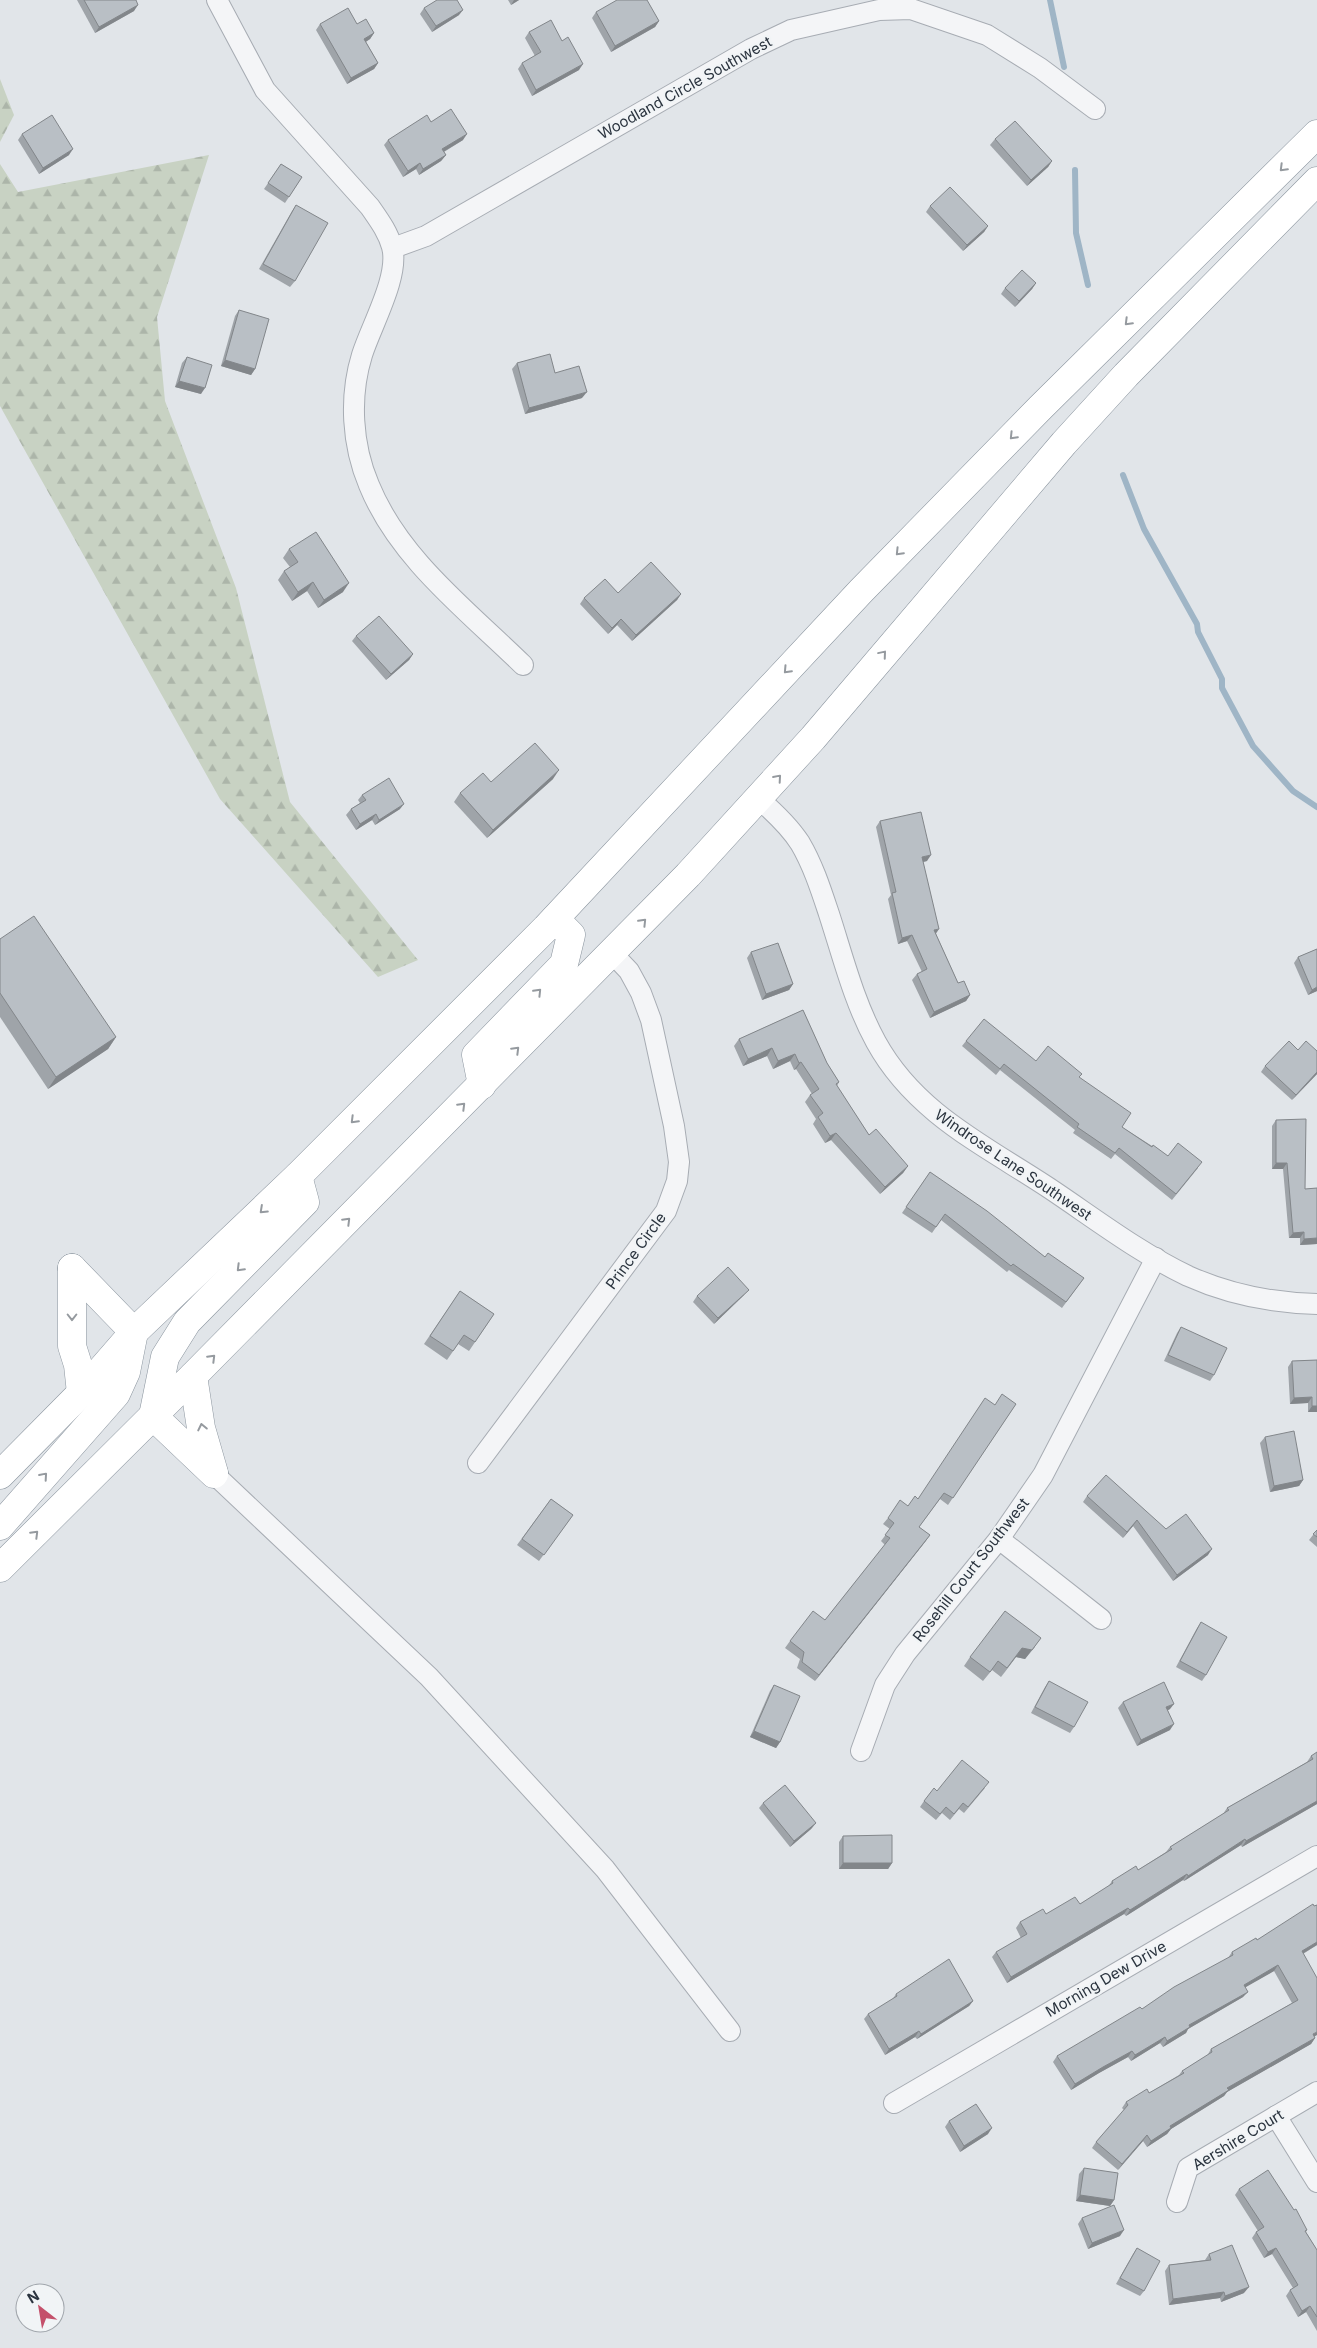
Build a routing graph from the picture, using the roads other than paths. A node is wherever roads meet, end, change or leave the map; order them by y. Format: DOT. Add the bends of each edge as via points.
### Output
graph roads {
  1 [pos="216,0"];
  2 [pos="1095,108"];
  3 [pos="1317,134"];
  4 [pos="1317,181"];
  5 [pos="393,248"];
  6 [pos="523,665"];
  7 [pos="759,799"];
  8 [pos="555,919"];
  9 [pos="612,954"];
  10 [pos="482,1085"];
  11 [pos="298,1176"];
  12 [pos="1156,1258"];
  13 [pos="1317,1304"];
  14 [pos="134,1332"];
  15 [pos="193,1376"];
  16 [pos="81,1392"];
  17 [pos="153,1416"];
  18 [pos="478,1463"];
  19 [pos="0,1474"];
  20 [pos="214,1474"];
  21 [pos="0,1526"];
  22 [pos="999,1539"];
  23 [pos="0,1568"];
  24 [pos="1101,1619"];
  25 [pos="861,1750"];
  26 [pos="1317,1856"];
  27 [pos="730,2031"];
  28 [pos="1317,2092"];
  29 [pos="894,2103"];
  30 [pos="1276,2116"];
  31 [pos="1317,2182"];
  32 [pos="1177,2202"];
  1 -- 5 [label="street" via="265,90 370,207"];
  2 -- 5 [label="street, Woodland Circle Southwest" via="987,35 911,9 879,10 791,30 751,49 426,236"];
  3 -- 8 [label="highway, one-way" via="1040,408 861,591"];
  7 -- 4 [label="highway, one-way" via="1064,443"];
  5 -- 6 [label="street" via="392,277 362,355 354,388 358,450 368,484 386,519 416,560"];
  9 -- 7 [label="highway, one-way"];
  7 -- 12 [label="street, Windrose Lane Southwest" via="778,816 809,861 858,1004 876,1042 898,1076 923,1103 964,1134"];
  10 -- 8 [label="highway, one-way" via="476,1055 564,964 571,934"];
  8 -- 11 [label="highway, one-way"];
  10 -- 9 [label="highway, one-way"];
  9 -- 18 [label="street, Prince Circle" via="629,971 652,1020 674,1126 679,1162 677,1180 666,1211"];
  15 -- 10 [label="highway, one-way"];
  11 -- 14 [label="highway, one-way"];
  11 -- 17 [label="highway, one-way" via="305,1202 187,1322 165,1357"];
  12 -- 13 [label="street, Windrose Lane Southwest" via="1189,1276 1226,1290 1287,1303"];
  12 -- 22 [label="street, Rosehill Court Southwest" via="1043,1475"];
  14 -- 16 [label="highway"];
  14 -- 16 [label="highway, one-way" via="72,1268 72,1346"];
  21 -- 14 [label="highway, one-way" via="116,1394 126,1372"];
  15 -- 17 [label="highway"];
  20 -- 15 [label="highway, one-way" via="201,1428"];
  16 -- 19 [label="highway"];
  17 -- 20 [label="highway"];
  23 -- 17 [label="highway, one-way"];
  20 -- 27 [label="street" via="429,1677 605,1869"];
  22 -- 24 [label="street"];
  22 -- 25 [label="street, Rosehill Court Southwest" via="905,1654 885,1685"];
  26 -- 29 [label="street, Morning Dew Drive"];
  28 -- 30 [label="street, Aershire Court"];
  30 -- 31 [label="street"];
  30 -- 32 [label="street, Aershire Court" via="1188,2168"];
}
